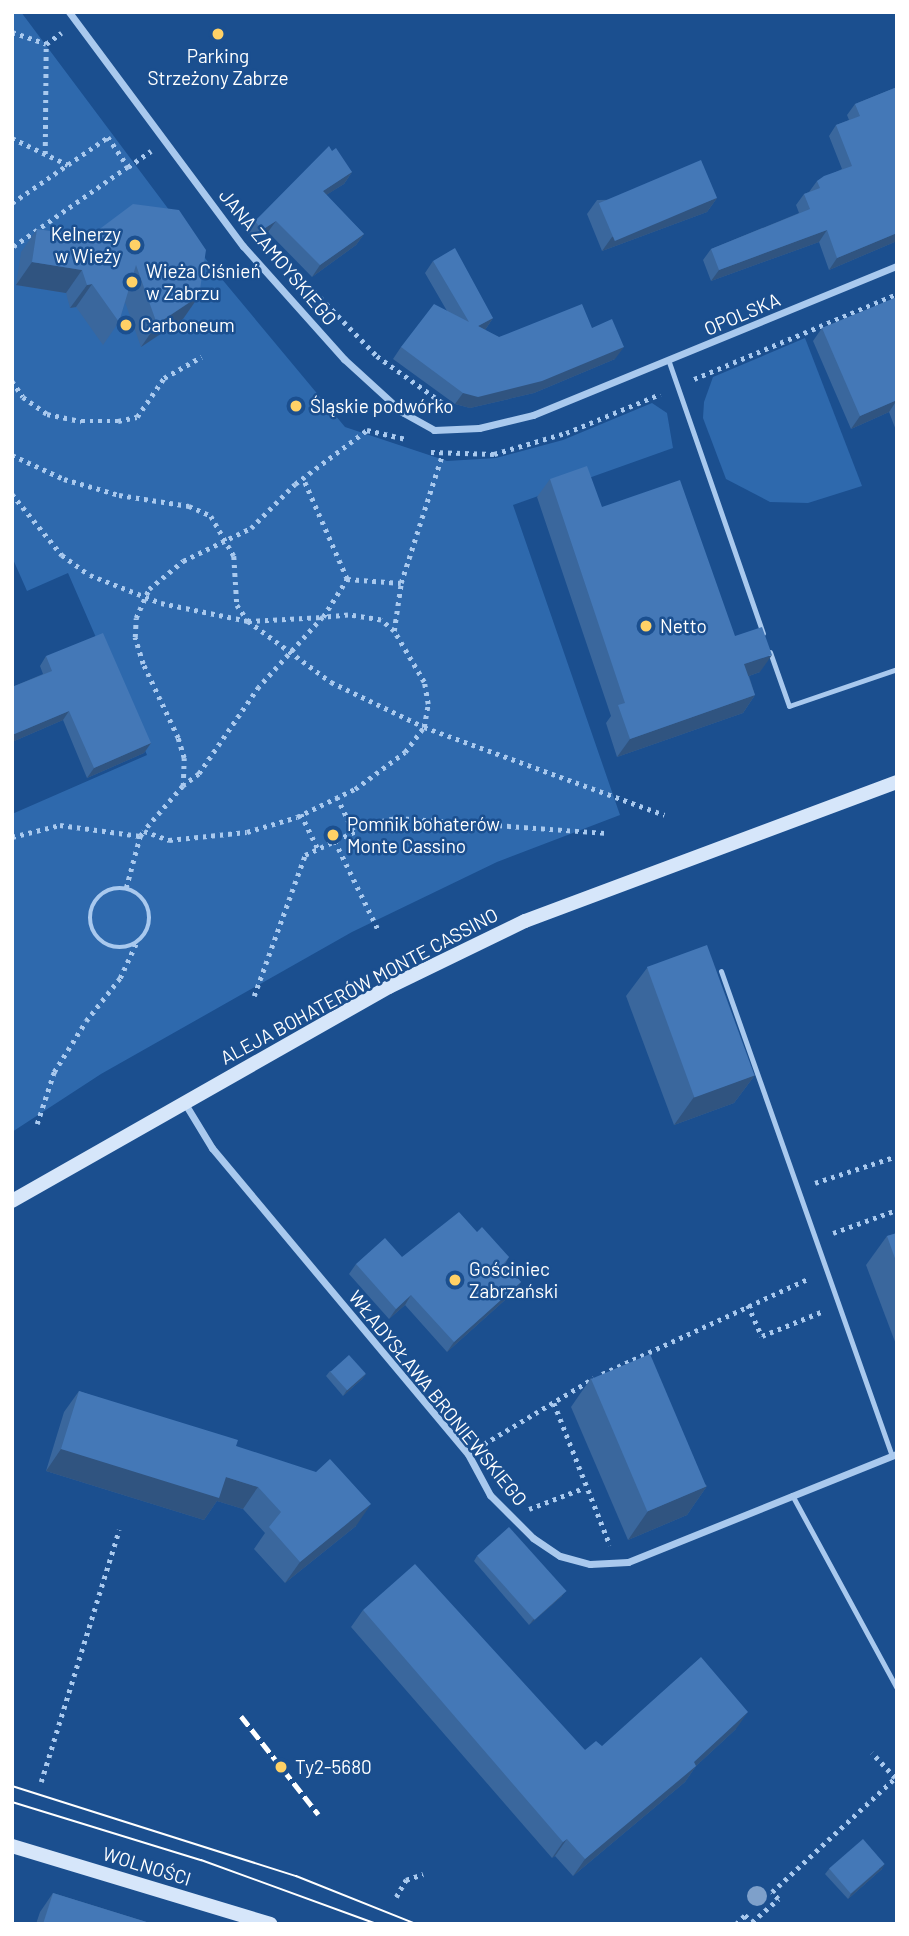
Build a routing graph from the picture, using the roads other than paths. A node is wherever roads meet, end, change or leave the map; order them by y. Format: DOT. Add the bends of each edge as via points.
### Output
graph roads {
  1 [pos="69,12"];
  2 [pos="897,266"];
  3 [pos="669,362"];
  4 [pos="599,391"];
  5 [pos="897,669"];
  6 [pos="897,782"];
  7 [pos="720,971"];
  8 [pos="184,1101"];
  9 [pos="12,1201"];
  10 [pos="894,1455"];
  11 [pos="792,1495"];
  12 [pos="897,1688"];
  13 [pos="12,1846"];
  14 [pos="270,1924"];
  1 -- 4 [label="street, JANA ZAMOYSKIEGO" via="243,246 344,359 402,412 434,430 479,428"];
  2 -- 3 [label="street, OPOLSKA"];
  3 -- 4 [label="street, OPOLSKA"];
  3 -- 5 [label="lane" via="789,706"];
  6 -- 8 [label="street, ALEJA BOHATERÓW MONTE CASSINO" via="525,921 389,987"];
  7 -- 10 [label="lane"];
  8 -- 9 [label="street, ALEJA BOHATERÓW MONTE CASSINO"];
  8 -- 11 [label="street, WŁADYSŁAWA BRONIEWSKIEGO" via="212,1148 468,1454 490,1495 533,1538 560,1556 590,1564 628,1562"];
  10 -- 11 [label="street, WŁADYSŁAWA BRONIEWSKIEGO"];
  11 -- 12 [label="lane"];
  13 -- 14 [label="street, WOLNOŚCI"];
}
